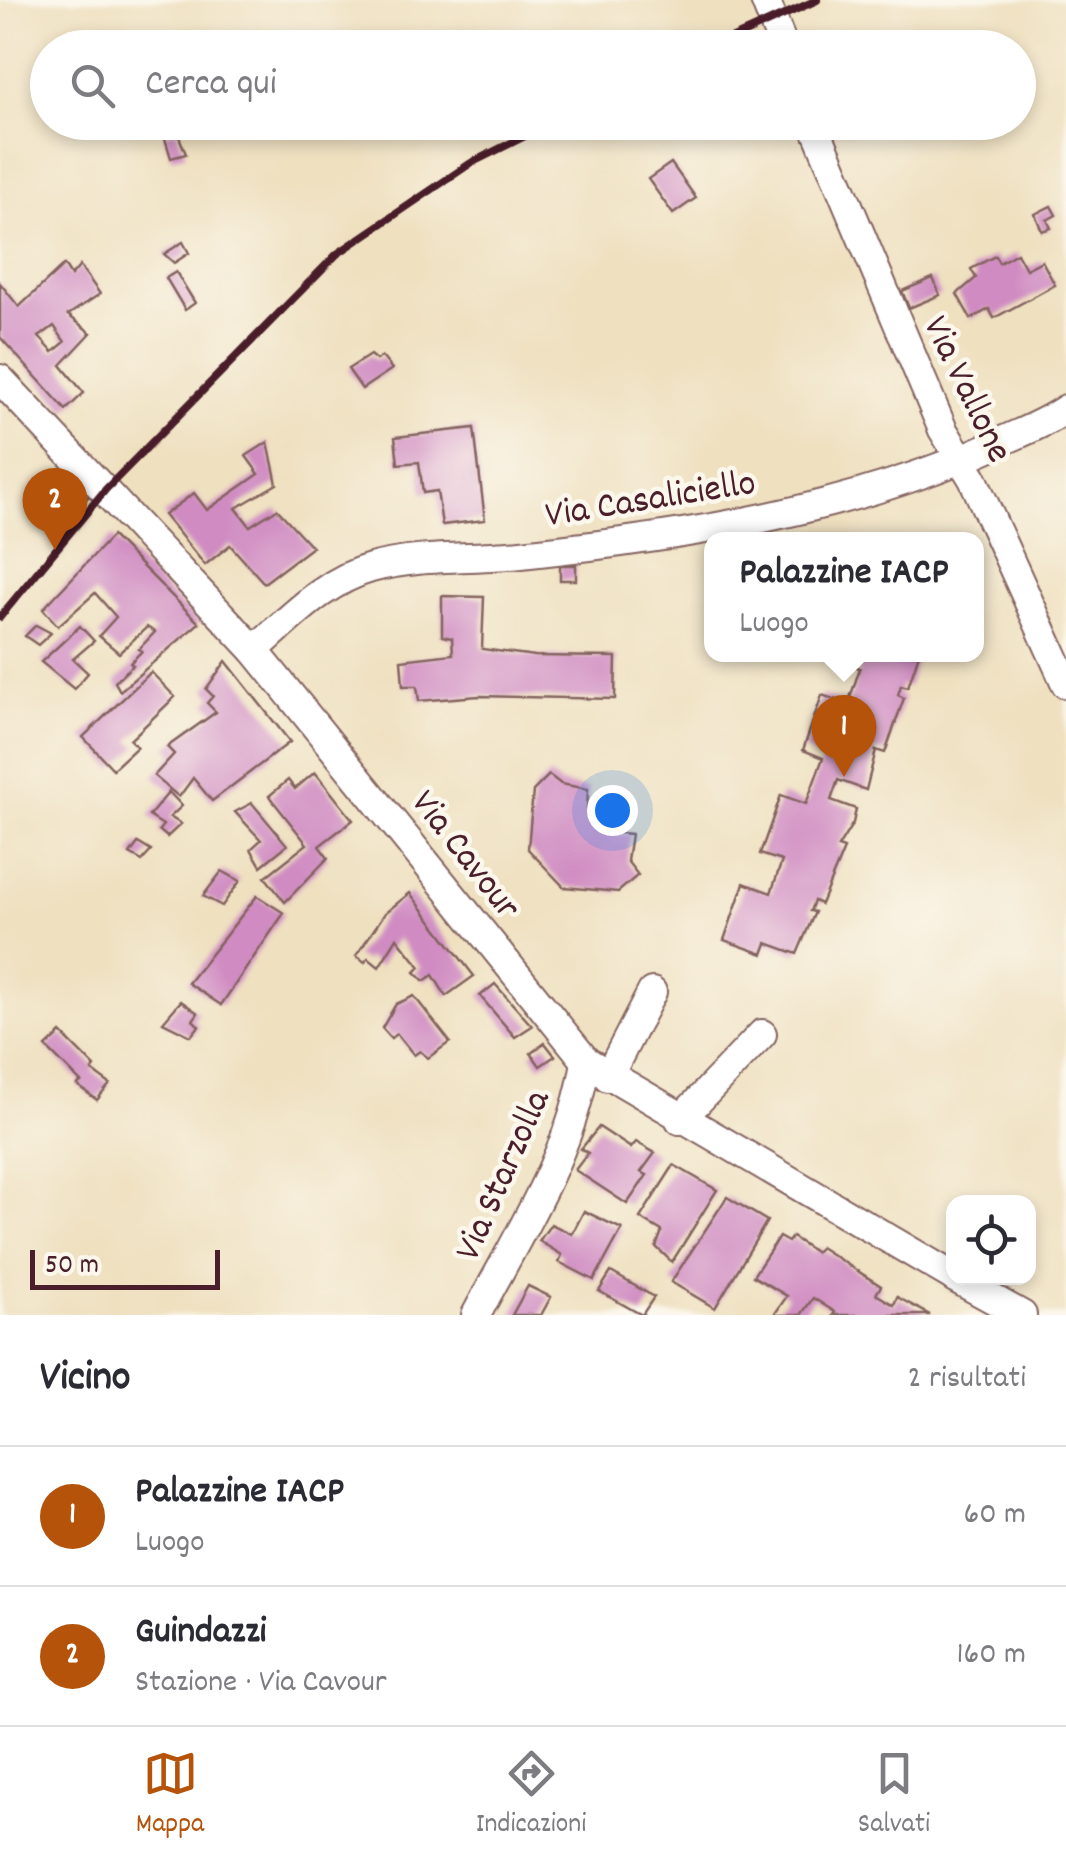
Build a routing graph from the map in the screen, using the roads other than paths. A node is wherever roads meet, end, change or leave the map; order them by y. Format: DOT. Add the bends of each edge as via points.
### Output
graph roads {
  1 [pos="766,0"];
  2 [pos="777,30"];
  3 [pos="820,140"];
  4 [pos="0,379"];
  5 [pos="1066,410"];
  6 [pos="962,460"];
  7 [pos="254,650"];
  8 [pos="1066,684"];
  9 [pos="652,992"];
  10 [pos="762,1034"];
  11 [pos="597,1069"];
  12 [pos="680,1120"];
  13 [pos="946,1272"];
  14 [pos="968,1285"];
  15 [pos="476,1315"];
  16 [pos="1022,1315"];
  1 -- 2 [label="street"];
  3 -- 6 [label="street, Via Vallone" via="896,325"];
  4 -- 7 [label="street, Via Cavour"];
  5 -- 6 [label="street, Via Casaliciello"];
  6 -- 7 [label="street, Via Casaliciello" via="834,502 692,531 370,568 323,590"];
  6 -- 8 [label="street, Via Vallone"];
  7 -- 11 [label="street, Via Cavour"];
  9 -- 11 [label="street, Via Starzolla"];
  10 -- 12 [label="street"];
  11 -- 12 [label="street, Via Cavour"];
  11 -- 15 [label="street, Via Starzolla" via="581,1086 542,1186"];
  12 -- 13 [label="street, Via Cavour"];
  14 -- 16 [label="street, Via Cavour"];
}
